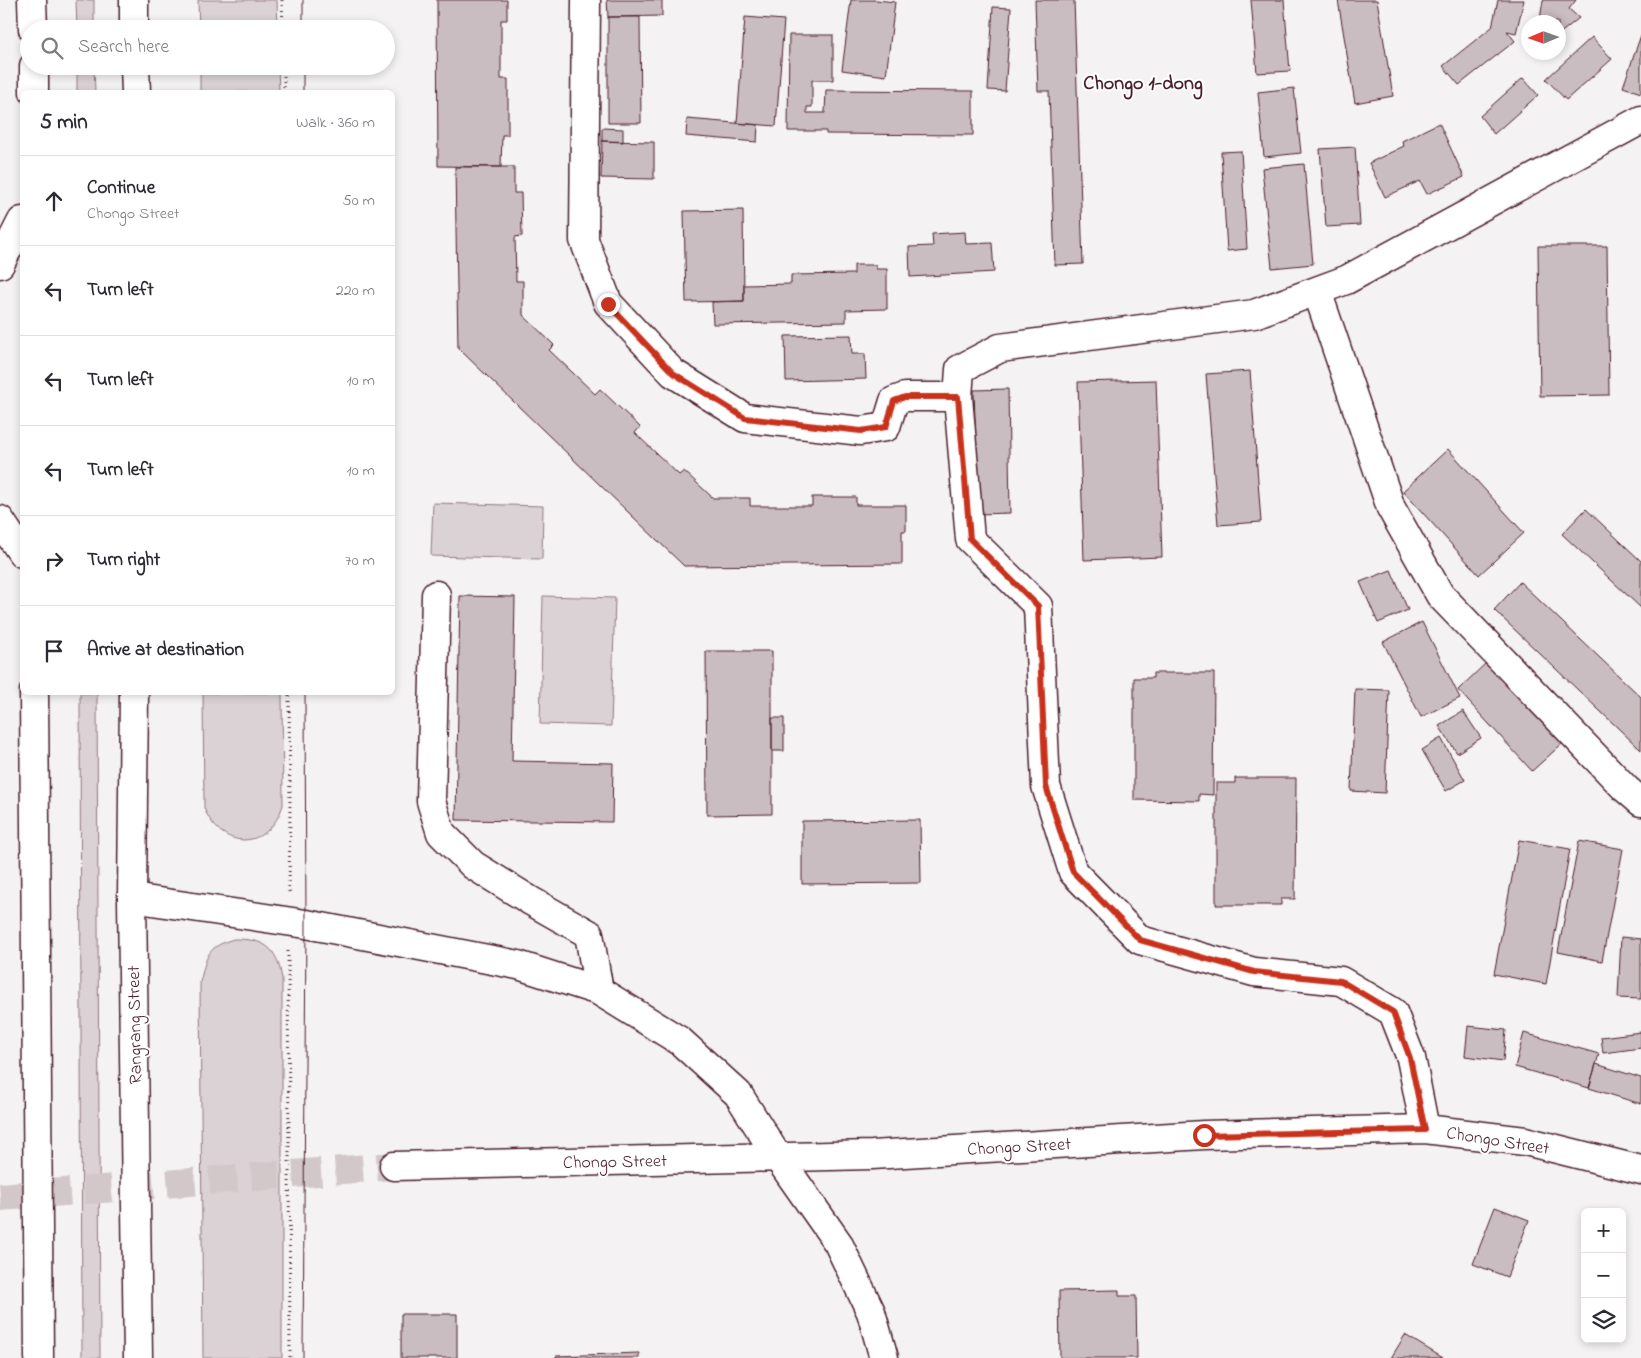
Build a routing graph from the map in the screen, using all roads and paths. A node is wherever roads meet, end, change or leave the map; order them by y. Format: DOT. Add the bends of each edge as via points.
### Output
graph roads {
  1 [pos="32,0"];
  2 [pos="134,0"];
  3 [pos="282,0"];
  4 [pos="586,0"];
  5 [pos="32,20"];
  6 [pos="134,20"];
  7 [pos="283,20"];
  8 [pos="34,75"];
  9 [pos="135,75"];
  10 [pos="284,75"];
  11 [pos="34,90"];
  12 [pos="136,90"];
  13 [pos="284,90"];
  14 [pos="1641,120"];
  15 [pos="20,225"];
  16 [pos="0,264"];
  17 [pos="1317,291"];
  18 [pos="958,397"];
  19 [pos="0,520"];
  20 [pos="20,550"];
  21 [pos="436,595"];
  22 [pos="34,695"];
  23 [pos="134,695"];
  24 [pos="289,695"];
  25 [pos="1641,802"];
  26 [pos="132,898"];
  27 [pos="288,921"];
  28 [pos="599,991"];
  29 [pos="1425,1130"];
  30 [pos="777,1156"];
  31 [pos="394,1166"];
  32 [pos="1641,1170"];
  33 [pos="39,1358"];
  34 [pos="138,1358"];
  35 [pos="290,1358"];
  36 [pos="884,1358"];
  1 -- 5 [label="street"];
  2 -- 6 [label="street"];
  3 -- 7 [label="path"];
  4 -- 18 [label="street" via="584,240 608,304 673,373 745,418 861,431 886,427 894,401 905,397"];
  8 -- 11 [label="street"];
  9 -- 12 [label="street"];
  10 -- 13 [label="path"];
  14 -- 17 [label="street" via="1346,280"];
  15 -- 16 [label="street"];
  17 -- 18 [label="street" via="1254,314 1000,348 960,369"];
  17 -- 25 [label="street" via="1391,508 1440,595"];
  18 -- 29 [label="street" via="970,539 1038,606 1046,786 1073,872 1140,940 1254,972 1341,981 1393,1012 1410,1058"];
  19 -- 20 [label="street"];
  21 -- 28 [label="street" via="430,801 441,832 473,865 589,934"];
  22 -- 33 [label="street"];
  23 -- 26 [label="street, Rangrang Street"];
  24 -- 27 [label="path"];
  26 -- 27 [label="street"];
  26 -- 34 [label="street, Rangrang Street"];
  27 -- 28 [label="street" via="518,965"];
  27 -- 35 [label="path"];
  28 -- 30 [label="street" via="680,1041 738,1094"];
  29 -- 30 [label="street, Chongo Street" via="1204,1135 872,1155"];
  29 -- 32 [label="street, Chongo Street" via="1525,1141"];
  30 -- 31 [label="street, Chongo Street"];
  30 -- 36 [label="street" via="838,1243 871,1312"];
}
